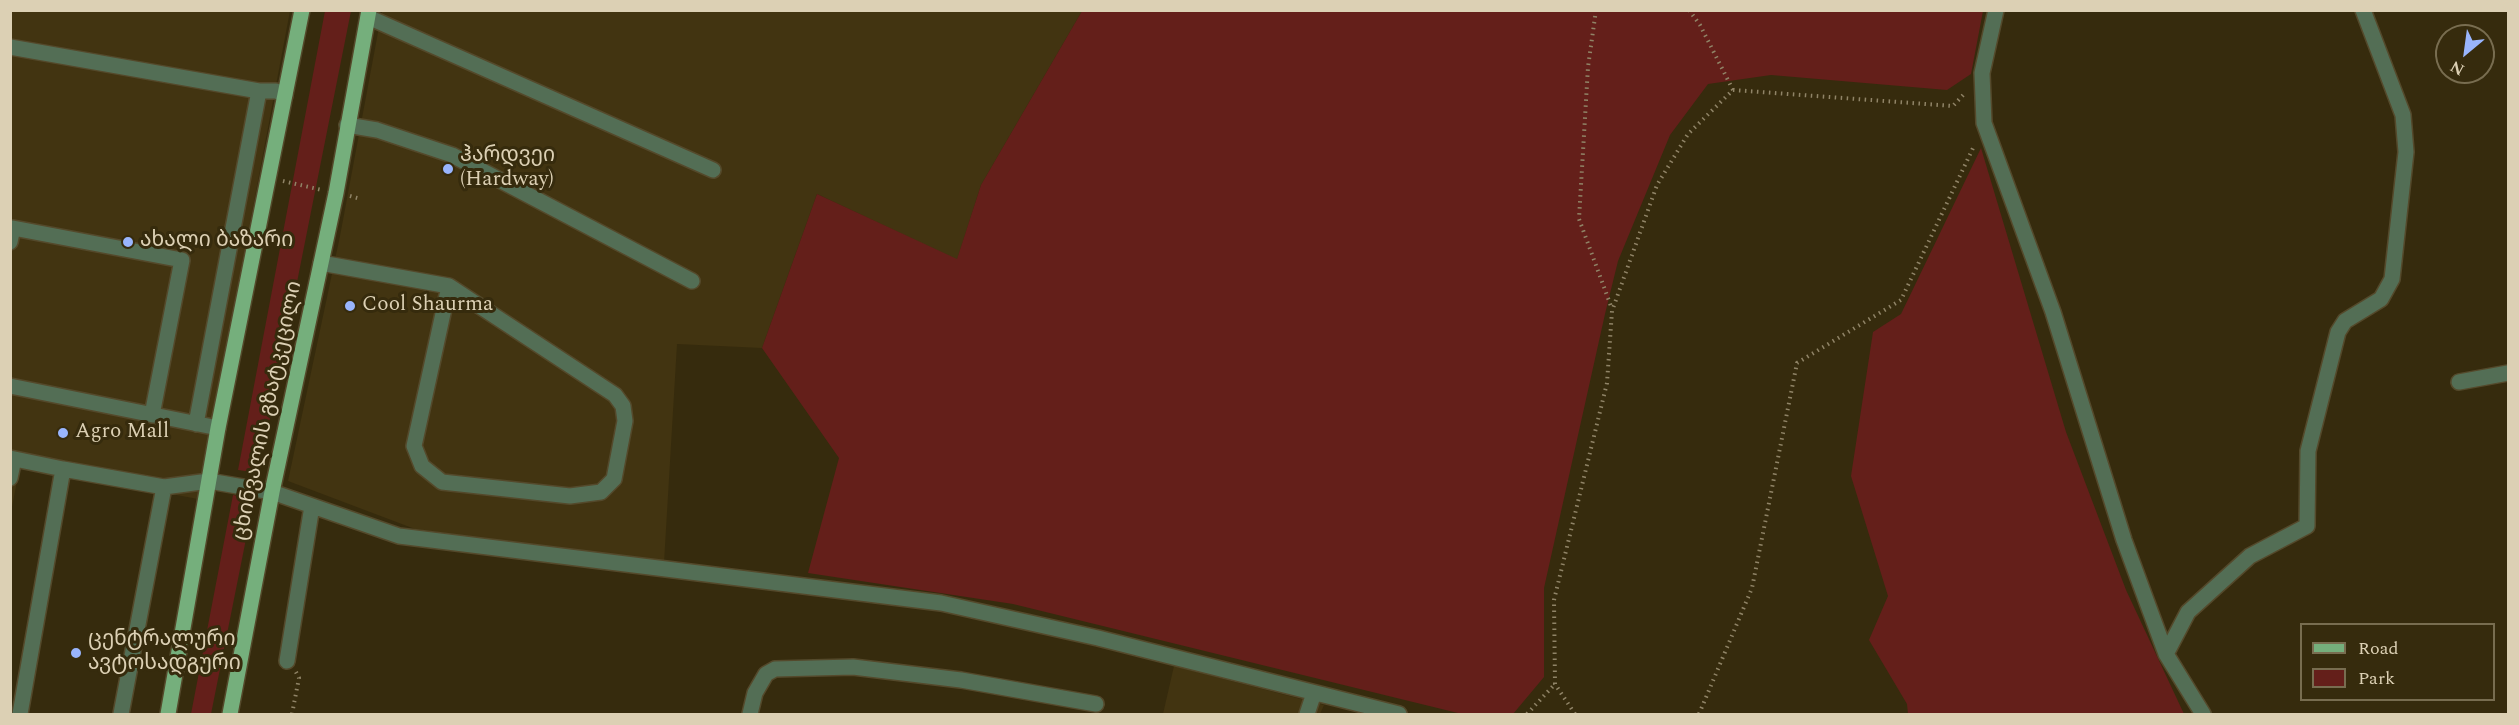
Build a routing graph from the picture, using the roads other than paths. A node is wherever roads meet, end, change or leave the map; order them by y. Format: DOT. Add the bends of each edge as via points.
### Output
graph roads {
  1 [pos="302,10"];
  2 [pos="1996,10"];
  3 [pos="2363,10"];
  4 [pos="368,14"];
  5 [pos="10,47"];
  6 [pos="258,91"];
  7 [pos="285,95"];
  8 [pos="347,125"];
  9 [pos="713,170"];
  10 [pos="10,242"];
  11 [pos="321,263"];
  12 [pos="692,281"];
  13 [pos="448,286"];
  14 [pos="2508,373"];
  15 [pos="2459,382"];
  16 [pos="10,386"];
  17 [pos="152,415"];
  18 [pos="196,424"];
  19 [pos="218,429"];
  20 [pos="12,459"];
  21 [pos="63,469"];
  22 [pos="10,478"];
  23 [pos="209,481"];
  24 [pos="164,487"];
  25 [pos="272,492"];
  26 [pos="312,506"];
  27 [pos="2166,654"];
  28 [pos="287,661"];
  29 [pos="1314,693"];
  30 [pos="1096,704"];
  31 [pos="20,714"];
  32 [pos="121,714"];
  33 [pos="168,714"];
  34 [pos="230,714"];
  35 [pos="750,714"];
  36 [pos="1307,714"];
  37 [pos="1398,714"];
  38 [pos="2203,714"];
  1 -- 7 [label="main road, ცხინვალის გზატკეცილი"];
  2 -- 27 [label="street" via="1982,74 1984,123 2053,312 2124,540"];
  3 -- 27 [label="street" via="2403,115 2406,152 2392,279 2381,299 2345,321 2338,332 2308,451 2307,526 2250,556 2188,612"];
  4 -- 8 [label="main road, ცხინვალის გზატკეცილი"];
  4 -- 9 [label="street"];
  5 -- 6 [label="street"];
  6 -- 7 [label="street"];
  6 -- 18 [label="street"];
  7 -- 19 [label="main road, ცხინვალის გზატკეცილი"];
  8 -- 11 [label="main road, ცხინვალის გზატკეცილი"];
  8 -- 12 [label="street" via="377,130 453,155"];
  10 -- 17 [label="street" via="13,228 182,260"];
  11 -- 13 [label="street"];
  11 -- 25 [label="main road, ცხინვალის გზატკეცილი"];
  13 -- 13 [label="street" via="615,395 623,406 625,421 614,479 601,492 570,496 442,482 422,466 414,446"];
  14 -- 15 [label="street"];
  16 -- 17 [label="street"];
  17 -- 18 [label="street"];
  18 -- 19 [label="street"];
  19 -- 23 [label="main road, ცხინვალის გზატკეცილი"];
  20 -- 21 [label="street"];
  20 -- 22 [label="street"];
  21 -- 24 [label="street"];
  21 -- 31 [label="street"];
  23 -- 24 [label="street"];
  23 -- 25 [label="street"];
  23 -- 33 [label="main road, ცხინვალის გზატკეცილი"];
  24 -- 32 [label="street"];
  25 -- 26 [label="street"];
  25 -- 34 [label="main road, ცხინვალის გზატკეცილი"];
  26 -- 28 [label="street"];
  26 -- 29 [label="street" via="399,536 941,603"];
  27 -- 38 [label="street"];
  29 -- 36 [label="street"];
  29 -- 37 [label="street"];
  30 -- 35 [label="street" via="961,680 853,667 775,669 766,674 755,693"];
}
